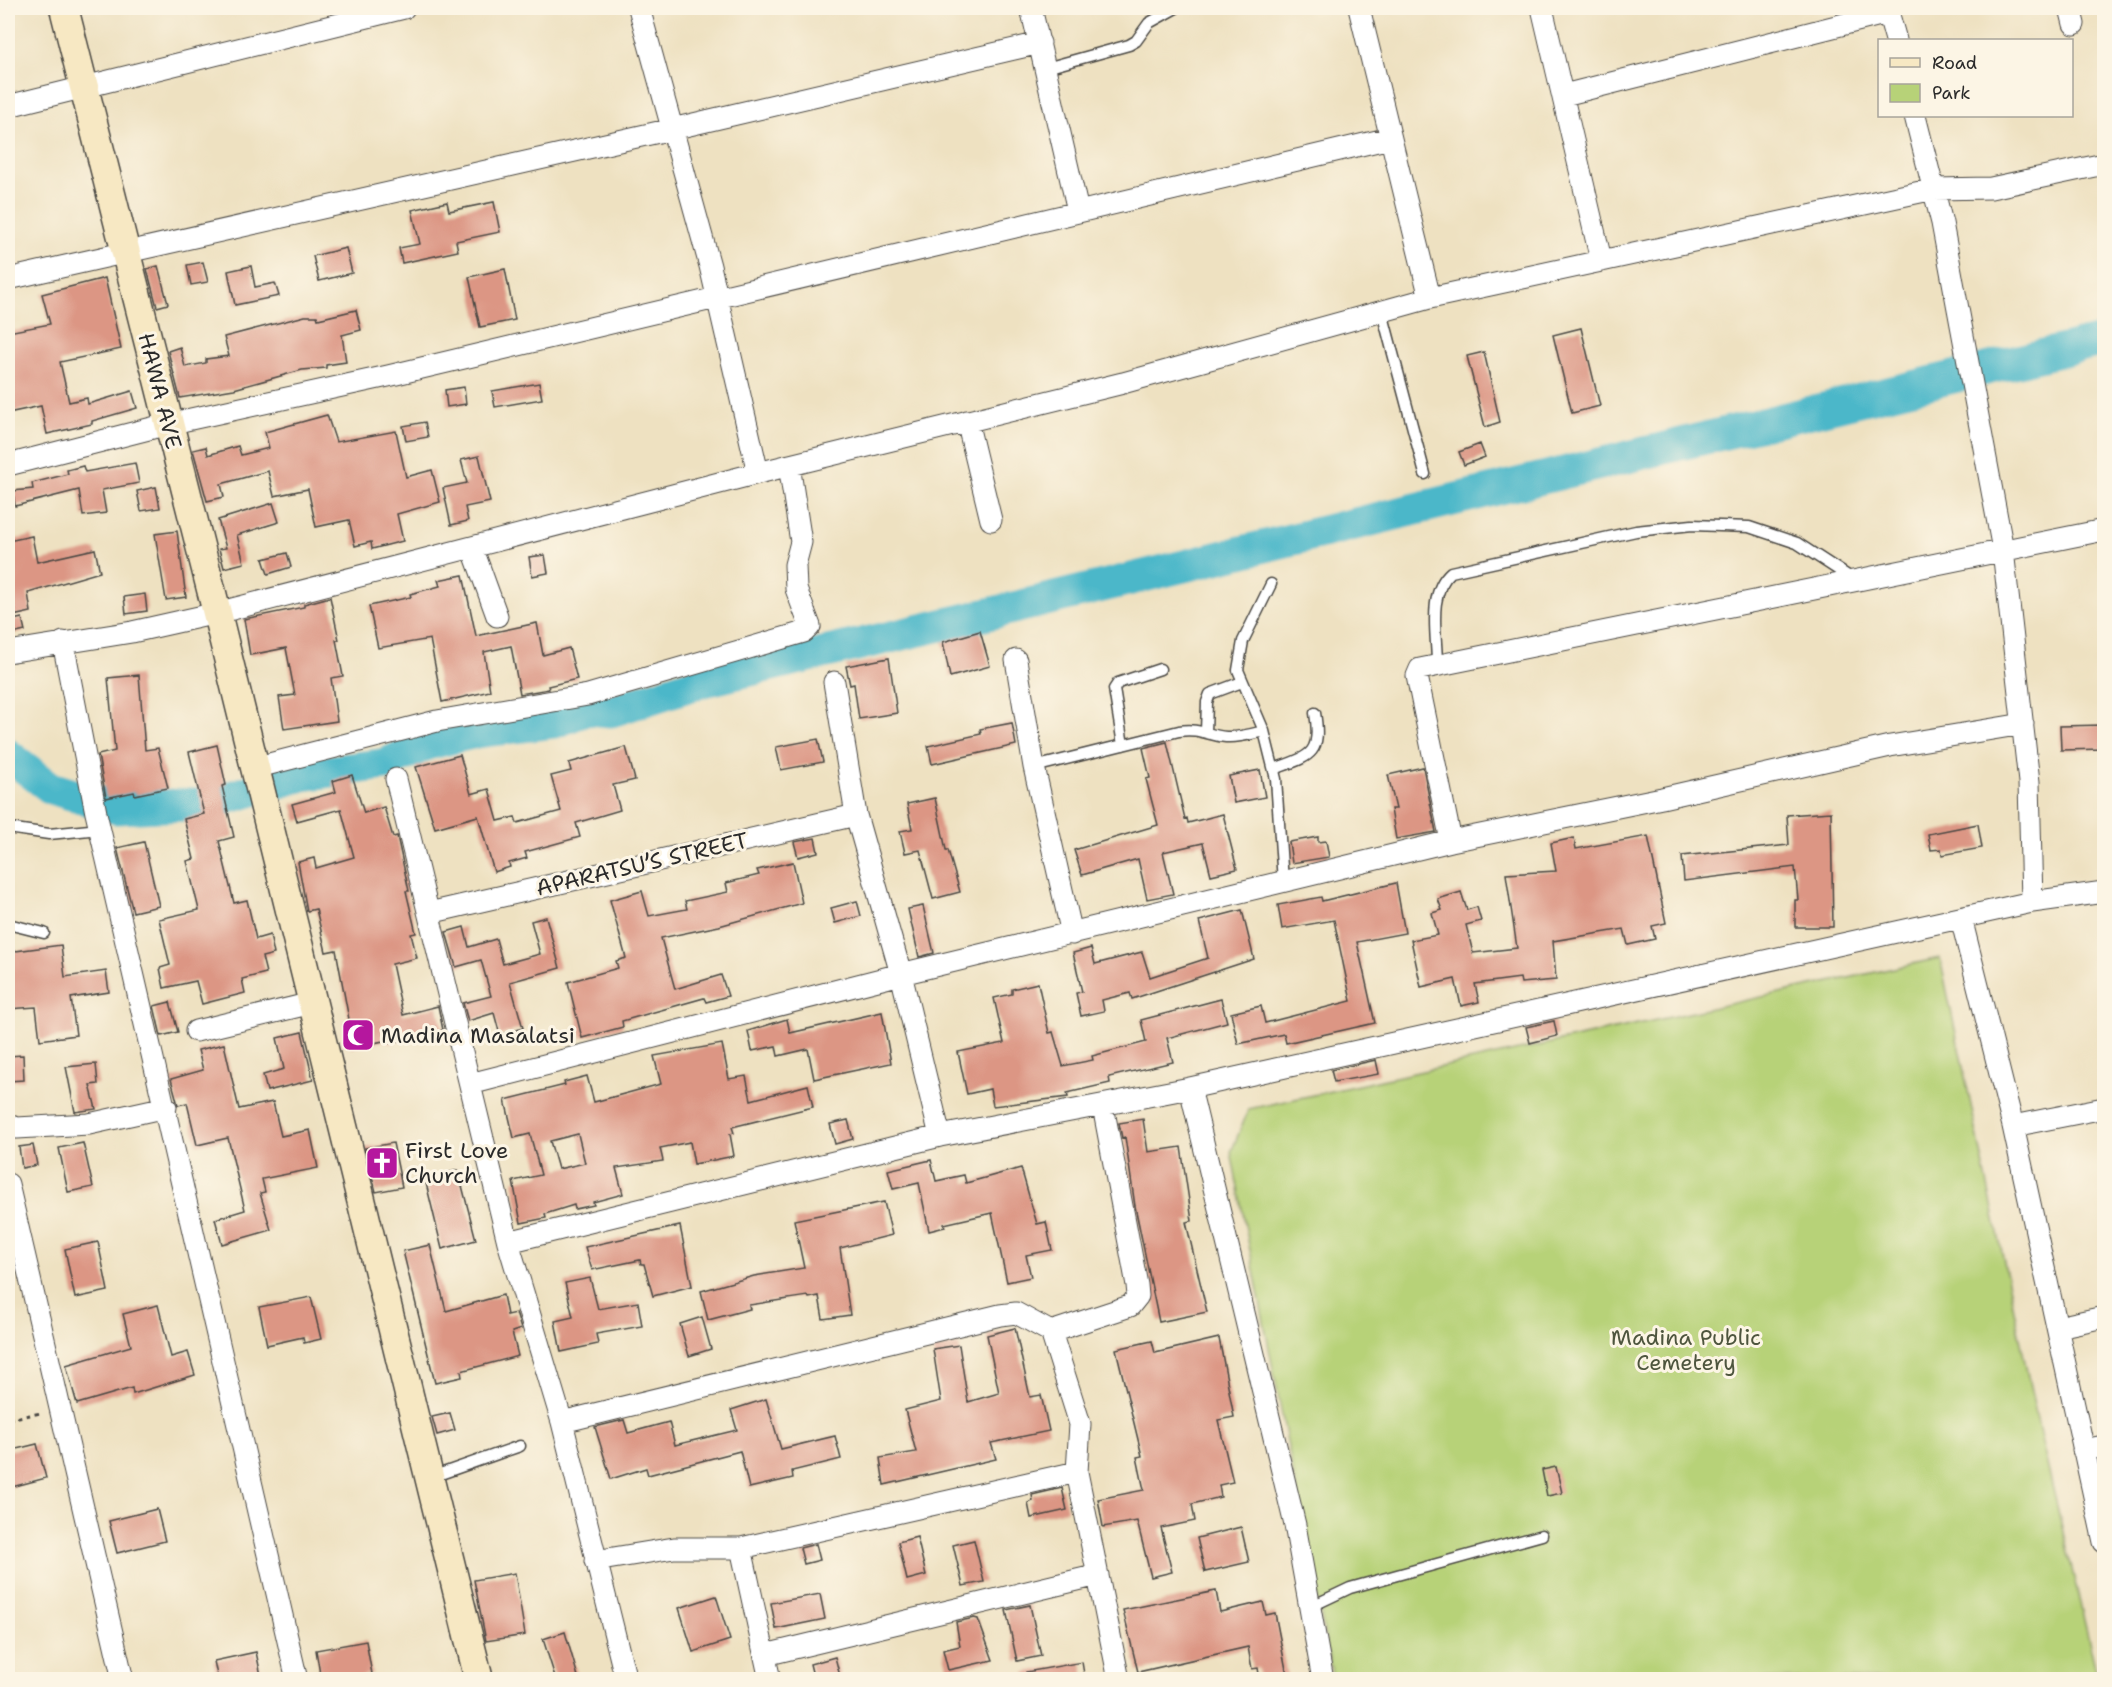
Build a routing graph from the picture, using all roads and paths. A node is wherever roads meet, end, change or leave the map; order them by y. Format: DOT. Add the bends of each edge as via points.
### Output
graph roads {
  1 [pos="64,8"];
  2 [pos="404,8"];
  3 [pos="639,8"];
  4 [pos="1031,8"];
  5 [pos="1176,8"];
  6 [pos="1359,8"];
  7 [pos="1542,8"];
  8 [pos="1888,10"];
  9 [pos="1896,39"];
  10 [pos="1040,43"];
  11 [pos="1046,68"];
  12 [pos="83,86"];
  13 [pos="1564,95"];
  14 [pos="8,106"];
  15 [pos="1915,117"];
  16 [pos="672,129"];
  17 [pos="1390,138"];
  18 [pos="2104,164"];
  19 [pos="1934,189"];
  20 [pos="1078,211"];
  21 [pos="125,251"];
  22 [pos="1601,260"];
  23 [pos="8,279"];
  24 [pos="716,298"];
  25 [pos="1430,298"];
  26 [pos="1382,312"];
  27 [pos="967,422"];
  28 [pos="168,424"];
  29 [pos="8,465"];
  30 [pos="789,465"];
  31 [pos="758,473"];
  32 [pos="1425,474"];
  33 [pos="991,520"];
  34 [pos="2104,530"];
  35 [pos="472,547"];
  36 [pos="2002,550"];
  37 [pos="1854,580"];
  38 [pos="1271,584"];
  39 [pos="217,613"];
  40 [pos="497,616"];
  41 [pos="63,642"];
  42 [pos="8,652"];
  43 [pos="1016,660"];
  44 [pos="1437,664"];
  45 [pos="1160,669"];
  46 [pos="834,682"];
  47 [pos="1242,682"];
  48 [pos="1315,713"];
  49 [pos="2023,724"];
  50 [pos="1264,731"];
  51 [pos="1206,732"];
  52 [pos="1123,745"];
  53 [pos="1034,767"];
  54 [pos="1274,769"];
  55 [pos="396,779"];
  56 [pos="257,780"];
  57 [pos="856,815"];
  58 [pos="98,821"];
  59 [pos="8,828"];
  60 [pos="1451,841"];
  61 [pos="1283,882"];
  62 [pos="2104,892"];
  63 [pos="2032,902"];
  64 [pos="429,913"];
  65 [pos="1961,918"];
  66 [pos="8,924"];
  67 [pos="44,933"];
  68 [pos="1072,934"];
  69 [pos="901,974"];
  70 [pos="312,1003"];
  71 [pos="196,1031"];
  72 [pos="470,1084"];
  73 [pos="1190,1088"];
  74 [pos="1103,1106"];
  75 [pos="165,1107"];
  76 [pos="2104,1108"];
  77 [pos="8,1125"];
  78 [pos="2013,1126"];
  79 [pos="940,1136"];
  80 [pos="8,1184"];
  81 [pos="508,1242"];
  82 [pos="2104,1317"];
  83 [pos="2058,1327"];
  84 [pos="1051,1332"];
  85 [pos="61,1409"];
  86 [pos="8,1419"];
  87 [pos="562,1422"];
  88 [pos="520,1446"];
  89 [pos="2104,1446"];
  90 [pos="2083,1450"];
  91 [pos="1077,1472"];
  92 [pos="429,1478"];
  93 [pos="1542,1535"];
  94 [pos="2104,1542"];
  95 [pos="741,1548"];
  96 [pos="595,1561"];
  97 [pos="1098,1575"];
  98 [pos="1310,1607"];
  99 [pos="765,1655"];
  100 [pos="123,1680"];
  101 [pos="297,1680"];
  102 [pos="479,1680"];
  103 [pos="626,1680"];
  104 [pos="770,1680"];
  105 [pos="1119,1680"];
  106 [pos="1323,1680"];
  1 -- 12 [label="street, HAWA AVE"];
  2 -- 12 [label="street"];
  3 -- 16 [label="street"];
  4 -- 10 [label="street"];
  5 -- 11 [label="lane" via="1149,23 1129,45"];
  6 -- 17 [label="street"];
  7 -- 13 [label="street"];
  8 -- 9 [label="street"];
  8 -- 13 [label="street"];
  10 -- 11 [label="street"];
  10 -- 16 [label="street"];
  11 -- 20 [label="street"];
  12 -- 14 [label="street"];
  12 -- 21 [label="street, HAWA AVE"];
  13 -- 22 [label="street"];
  15 -- 19 [label="street"];
  16 -- 21 [label="street"];
  16 -- 24 [label="street"];
  17 -- 20 [label="street"];
  17 -- 25 [label="street"];
  18 -- 19 [label="street" via="1991,188"];
  19 -- 22 [label="street"];
  19 -- 36 [label="street"];
  20 -- 24 [label="street"];
  21 -- 23 [label="street"];
  21 -- 28 [label="street, HAWA AVE"];
  22 -- 25 [label="street"];
  24 -- 28 [label="street" via="400,374"];
  24 -- 31 [label="street"];
  25 -- 26 [label="street"];
  26 -- 27 [label="street"];
  26 -- 32 [label="lane"];
  27 -- 30 [label="street"];
  27 -- 33 [label="street"];
  28 -- 29 [label="street"];
  28 -- 39 [label="street, HAWA AVE"];
  30 -- 31 [label="street"];
  30 -- 56 [label="street" via="801,542 795,565 796,589 810,626 804,632 588,694 437,721"];
  31 -- 35 [label="street"];
  34 -- 36 [label="street"];
  35 -- 39 [label="street"];
  35 -- 40 [label="street"];
  36 -- 37 [label="street"];
  36 -- 49 [label="street"];
  37 -- 44 [label="street"];
  37 -- 44 [label="lane" via="1797,543 1749,527 1692,525 1636,531 1451,572 1437,592"];
  38 -- 47 [label="lane" via="1238,657"];
  39 -- 41 [label="street"];
  39 -- 56 [label="street, HAWA AVE"];
  41 -- 42 [label="street"];
  41 -- 58 [label="street"];
  43 -- 53 [label="street"];
  44 -- 60 [label="street" via="1420,669 1417,676"];
  45 -- 52 [label="lane" via="1118,683 1114,689"];
  46 -- 57 [label="street"];
  47 -- 50 [label="lane"];
  47 -- 51 [label="lane" via="1210,694"];
  48 -- 54 [label="lane" via="1315,746 1301,759"];
  49 -- 60 [label="street" via="1879,748"];
  49 -- 63 [label="street" via="2029,782"];
  50 -- 51 [label="lane" via="1234,737"];
  50 -- 54 [label="lane"];
  51 -- 52 [label="lane" via="1187,730"];
  52 -- 53 [label="lane"];
  53 -- 68 [label="street"];
  54 -- 61 [label="lane" via="1281,812"];
  55 -- 64 [label="street"];
  56 -- 70 [label="street, HAWA AVE"];
  57 -- 64 [label="street, APARATSU’S STREET"];
  57 -- 69 [label="street"];
  58 -- 59 [label="lane" via="49,834"];
  58 -- 75 [label="street"];
  60 -- 61 [label="street"];
  61 -- 68 [label="street"];
  62 -- 63 [label="street"];
  63 -- 65 [label="street"];
  64 -- 72 [label="street"];
  65 -- 73 [label="street"];
  65 -- 78 [label="street"];
  66 -- 67 [label="lane"];
  68 -- 69 [label="street"];
  69 -- 72 [label="street"];
  69 -- 79 [label="street"];
  70 -- 71 [label="street"];
  70 -- 92 [label="street, HAWA AVE"];
  72 -- 81 [label="street"];
  73 -- 74 [label="street"];
  73 -- 98 [label="street" via="1295,1525"];
  74 -- 79 [label="street"];
  74 -- 84 [label="street" via="1138,1296 1130,1306"];
  75 -- 77 [label="street" via="89,1125"];
  75 -- 101 [label="street"];
  76 -- 78 [label="street"];
  78 -- 83 [label="street"];
  79 -- 81 [label="street"];
  80 -- 85 [label="street"];
  81 -- 87 [label="street"];
  82 -- 83 [label="street"];
  83 -- 90 [label="street"];
  84 -- 87 [label="street" via="1016,1313 1000,1315"];
  84 -- 91 [label="street" via="1080,1425"];
  85 -- 86 [label="path"];
  85 -- 100 [label="street"];
  87 -- 96 [label="street"];
  88 -- 92 [label="lane"];
  89 -- 90 [label="street"];
  90 -- 94 [label="street"];
  91 -- 95 [label="street"];
  91 -- 97 [label="street"];
  92 -- 102 [label="street, HAWA AVE"];
  93 -- 98 [label="lane" via="1350,1588"];
  95 -- 96 [label="street" via="674,1548"];
  95 -- 99 [label="street"];
  96 -- 103 [label="street"];
  97 -- 99 [label="street"];
  97 -- 105 [label="street"];
  98 -- 106 [label="street"];
  99 -- 104 [label="street"];
}
